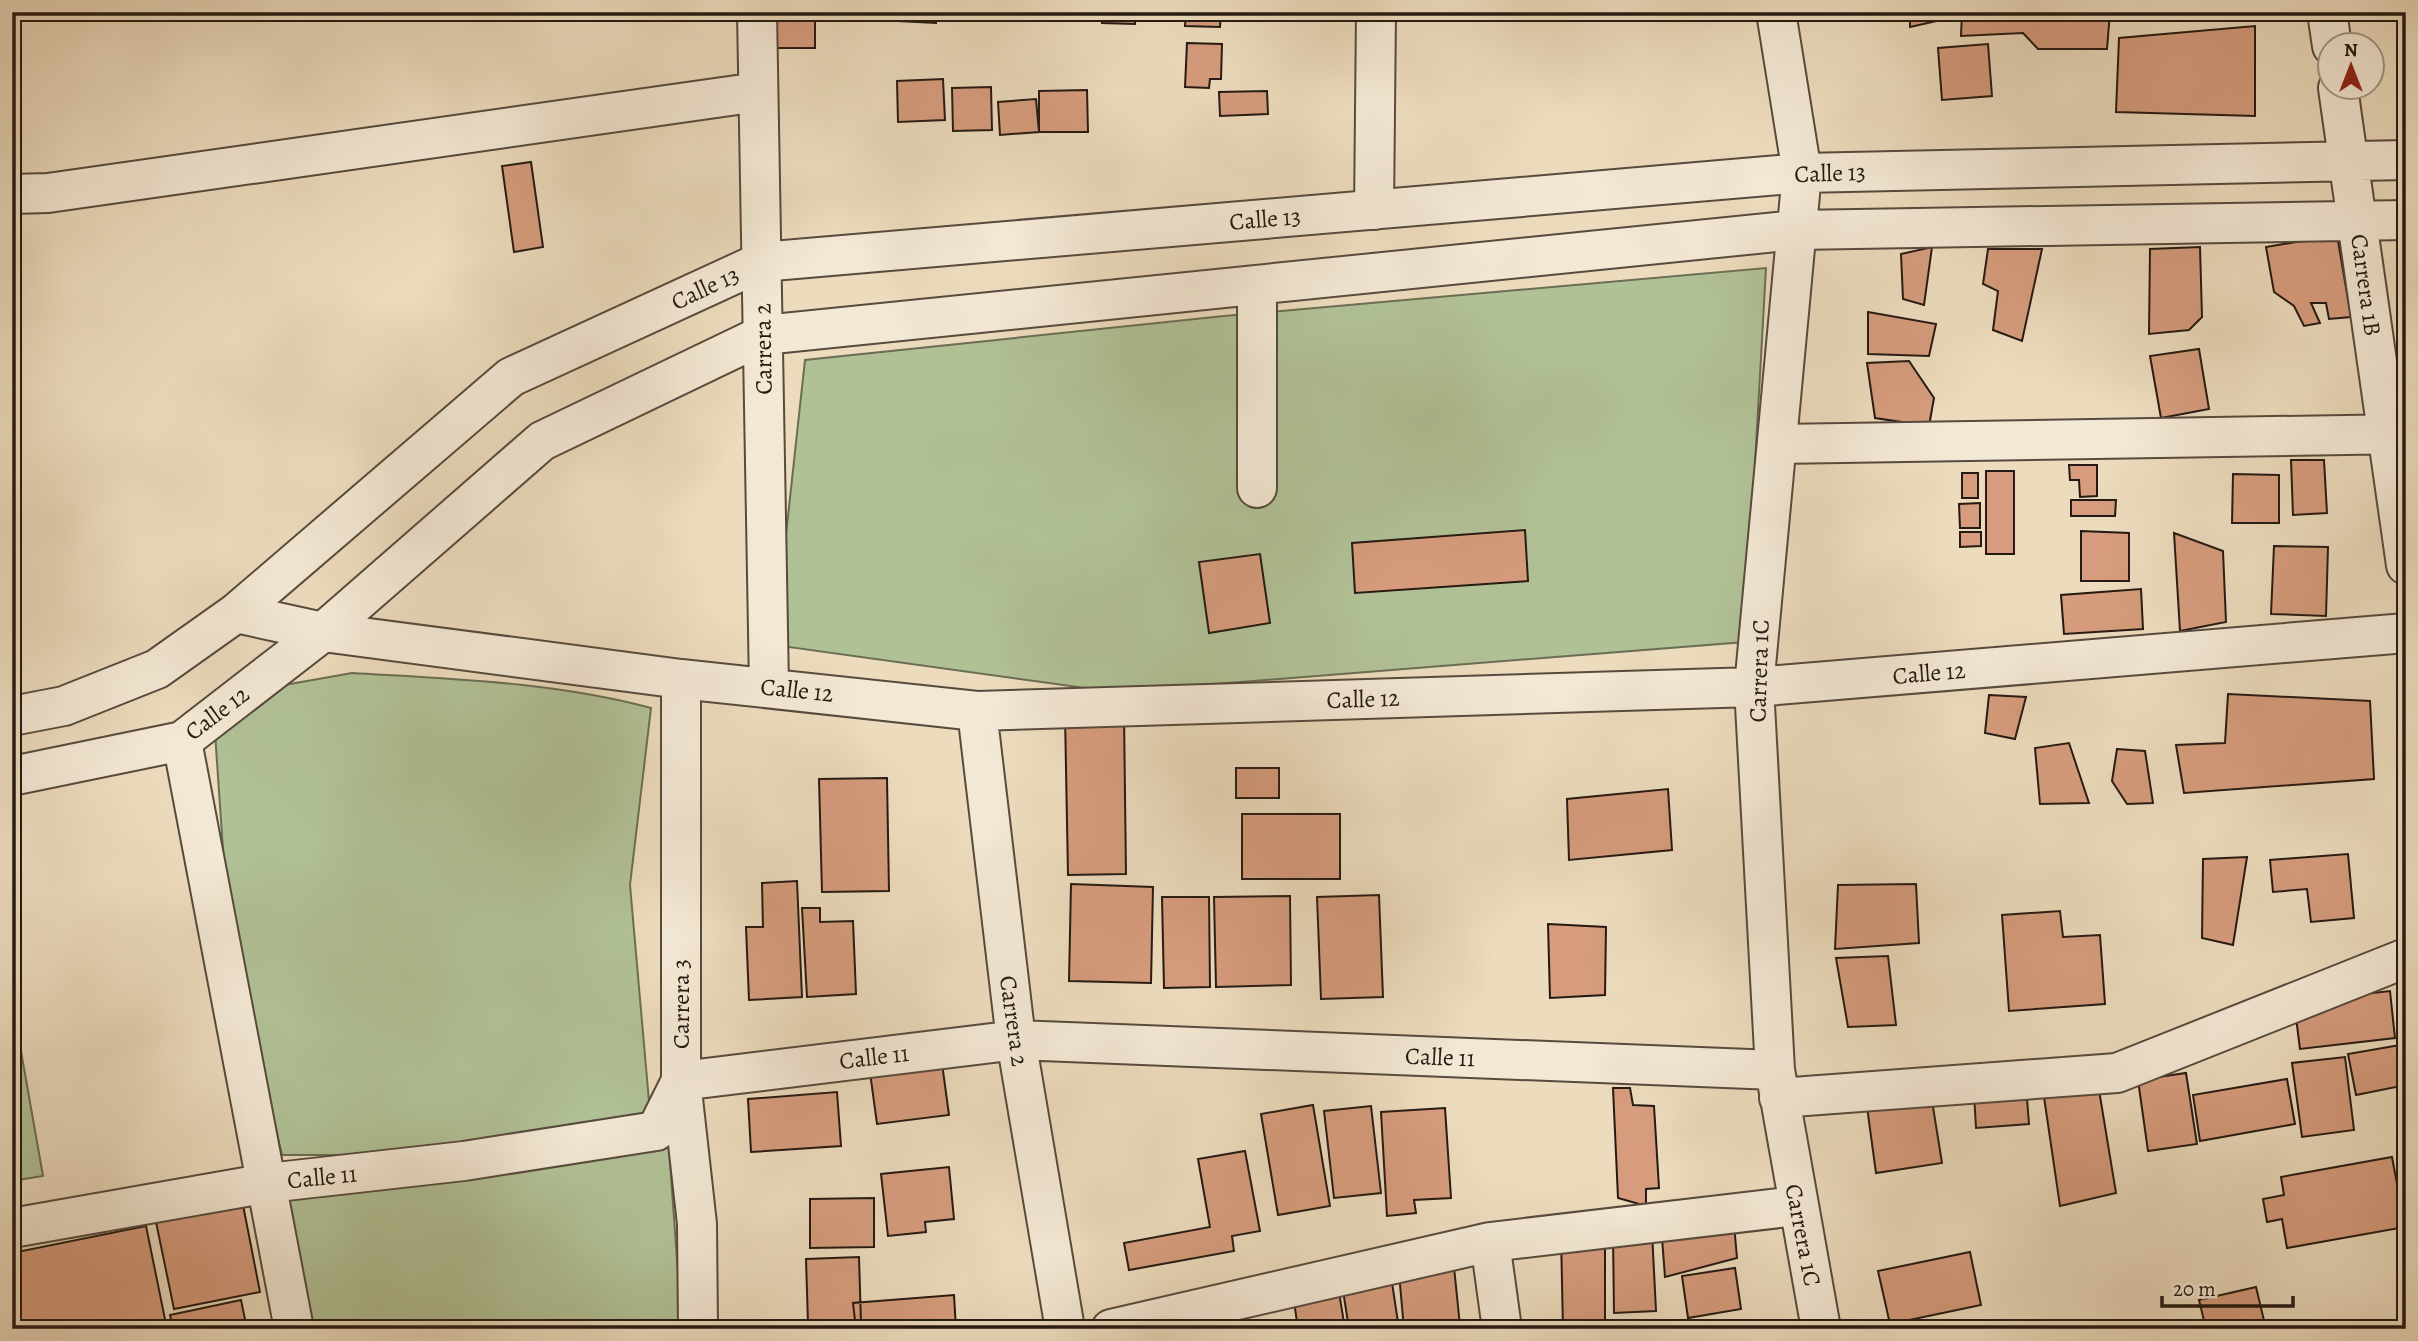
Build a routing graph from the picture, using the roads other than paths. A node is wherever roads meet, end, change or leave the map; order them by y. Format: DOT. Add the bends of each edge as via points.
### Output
graph roads {
  1 [pos="757,12"];
  2 [pos="1376,12"];
  3 [pos="1776,12"];
  4 [pos="2327,12"];
  5 [pos="2330,32"];
  6 [pos="758,92"];
  7 [pos="2340,102"];
  8 [pos="2406,160"];
  9 [pos="2348,162"];
  10 [pos="1802,173"];
  11 [pos="12,194"];
  12 [pos="1374,210"];
  13 [pos="2406,220"];
  14 [pos="2358,222"];
  15 [pos="1796,230"];
  16 [pos="761,262"];
  17 [pos="1258,285"];
  18 [pos="763,335"];
  19 [pos="2396,434"];
  20 [pos="1777,444"];
  21 [pos="1258,488"];
  22 [pos="2406,565"];
  23 [pos="236,613"];
  24 [pos="323,632"];
  25 [pos="2406,633"];
  26 [pos="681,678"];
  27 [pos="769,687"];
  28 [pos="1754,687"];
  29 [pos="977,711"];
  30 [pos="12,716"];
  31 [pos="182,741"];
  32 [pos="12,776"];
  33 [pos="2406,958"];
  34 [pos="1016,1040"];
  35 [pos="681,1081"];
  36 [pos="1777,1084"];
  37 [pos="268,1183"];
  38 [pos="1797,1206"];
  39 [pos="12,1228"];
  40 [pos="1490,1242"];
  41 [pos="294,1329"];
  42 [pos="698,1329"];
  43 [pos="1065,1329"];
  44 [pos="1111,1329"];
  45 [pos="1502,1329"];
  46 [pos="1821,1329"];
  1 -- 6 [label="street, Carrera 2"];
  2 -- 12 [label="street"];
  3 -- 10 [label="street, Carrera 1C"];
  4 -- 5 [label="street"];
  6 -- 11 [label="street" via="48,193"];
  6 -- 16 [label="street, Carrera 2"];
  7 -- 9 [label="street, Carrera 1B"];
  8 -- 9 [label="street, Calle 13"];
  9 -- 10 [label="street, Calle 13"];
  9 -- 14 [label="street, Carrera 1B"];
  10 -- 12 [label="street, Calle 13"];
  10 -- 15 [label="street, Carrera 1C"];
  12 -- 16 [label="street, Calle 13"];
  13 -- 14 [label="street"];
  14 -- 15 [label="street"];
  14 -- 19 [label="street, Carrera 1B"];
  15 -- 17 [label="street"];
  15 -- 20 [label="street, Carrera 1C"];
  16 -- 18 [label="street, Carrera 2"];
  16 -- 23 [label="street, Calle 13" via="511,377"];
  17 -- 18 [label="street"];
  17 -- 21 [label="street"];
  18 -- 24 [label="street" via="542,441"];
  18 -- 27 [label="street, Carrera 2"];
  19 -- 20 [label="street"];
  19 -- 22 [label="street, Carrera 1B"];
  20 -- 28 [label="street, Carrera 1C"];
  23 -- 24 [label="street, Calle 12"];
  23 -- 30 [label="street" via="157,669 64,706"];
  24 -- 26 [label="street, Calle 12"];
  24 -- 31 [label="street, Calle 12"];
  25 -- 28 [label="street, Calle 12"];
  26 -- 27 [label="street, Calle 12"];
  26 -- 35 [label="street, Carrera 3"];
  27 -- 29 [label="street, Calle 12"];
  28 -- 29 [label="street, Calle 12"];
  28 -- 36 [label="street, Carrera 1C"];
  29 -- 34 [label="street, Carrera 2"];
  31 -- 32 [label="street, Calle 12"];
  31 -- 37 [label="street"];
  33 -- 36 [label="street, Calle 11" via="2117,1073"];
  34 -- 35 [label="street, Calle 11"];
  34 -- 36 [label="street, Calle 11"];
  34 -- 43 [label="street, Carrera 2"];
  35 -- 37 [label="street, Calle 11" via="656,1131 464,1161"];
  35 -- 42 [label="street, Carrera 3" via="697,1224"];
  36 -- 38 [label="street, Carrera 1C"];
  37 -- 39 [label="street, Calle 11"];
  37 -- 41 [label="street"];
  38 -- 40 [label="street"];
  38 -- 46 [label="street, Carrera 1C"];
  40 -- 44 [label="street"];
  40 -- 45 [label="street"];
}
